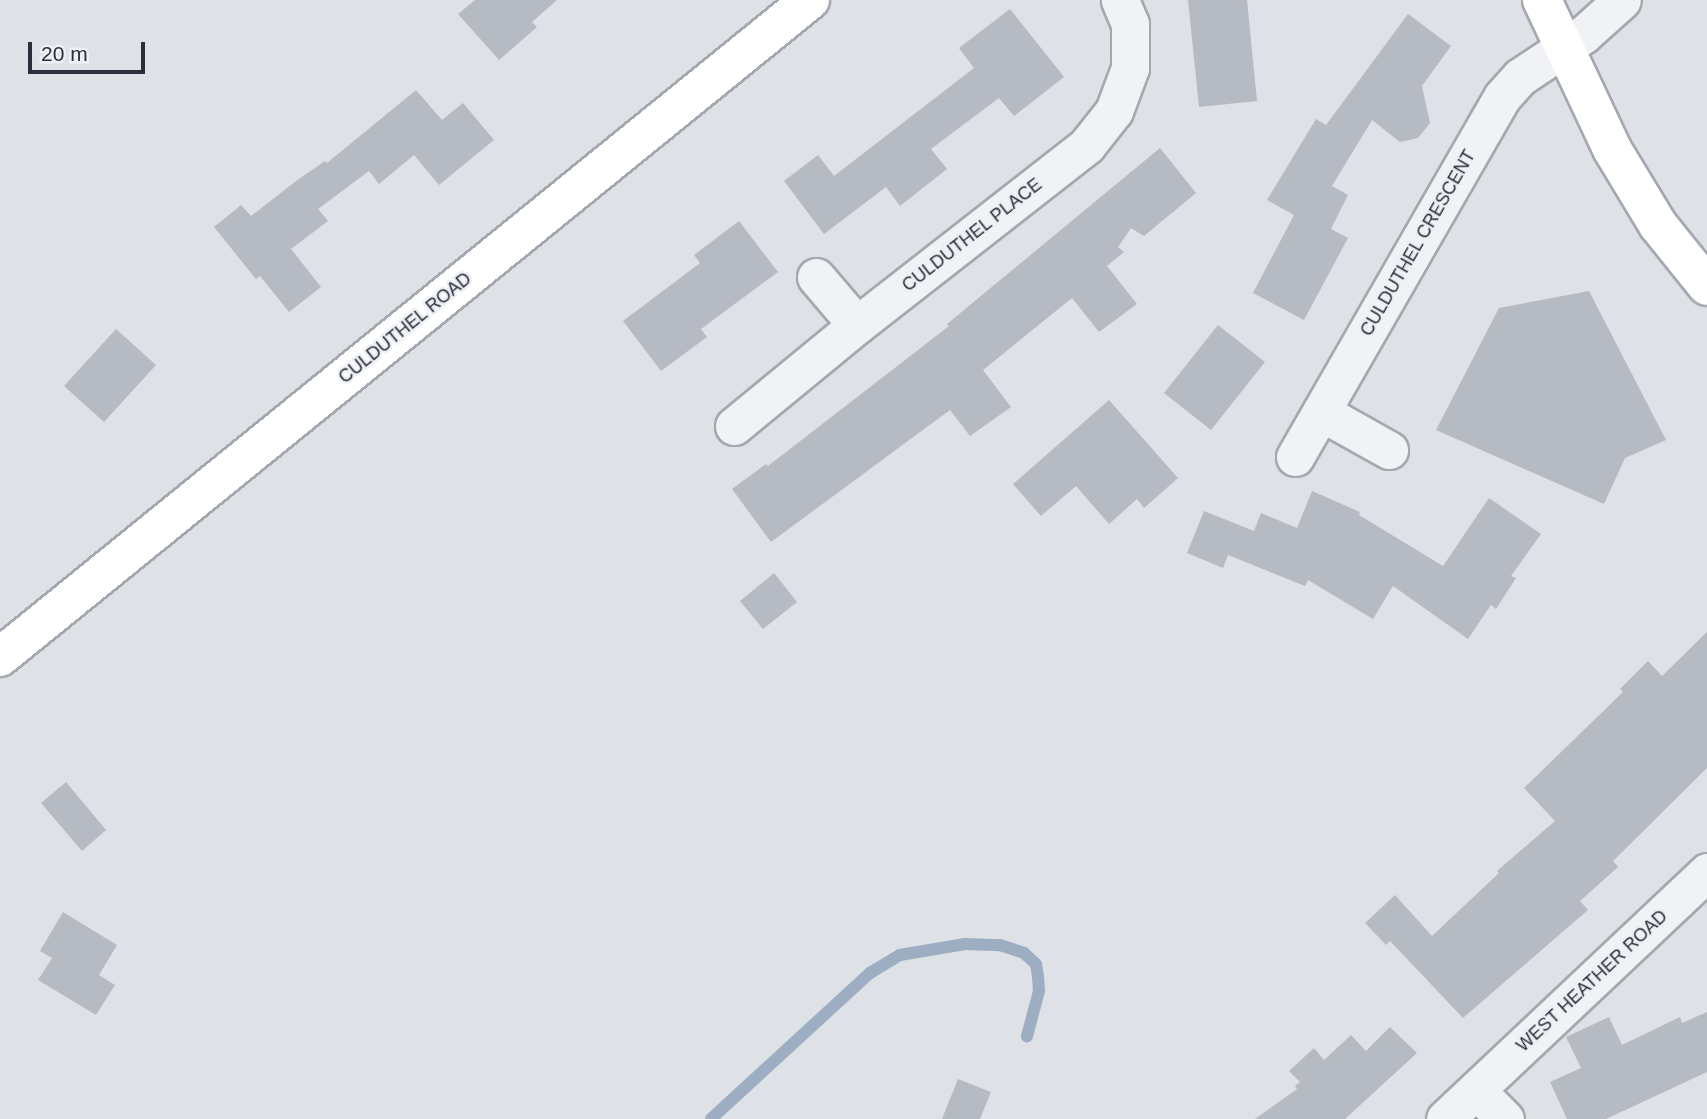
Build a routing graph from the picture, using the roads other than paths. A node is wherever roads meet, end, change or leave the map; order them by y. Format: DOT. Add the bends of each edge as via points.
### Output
graph roads {
  1 [pos="810,0"];
  2 [pos="1120,0"];
  3 [pos="1542,0"];
  4 [pos="1622,0"];
  5 [pos="1563,50"];
  6 [pos="816,277"];
  7 [pos="1707,286"];
  8 [pos="857,325"];
  9 [pos="1321,412"];
  10 [pos="734,426"];
  11 [pos="1389,450"];
  12 [pos="1295,457"];
  13 [pos="0,657"];
  14 [pos="1707,872"];
  15 [pos="1476,1090"];
  16 [pos="1446,1119"];
  17 [pos="1505,1119"];
  1 -- 13 [label="main road, CULDUTHEL ROAD"];
  2 -- 8 [label="street, CULDUTHEL PLACE" via="1130,24 1130,68 1114,111 1087,145"];
  3 -- 5 [label="main road"];
  4 -- 5 [label="street, CULDUTHEL CRESCENT"];
  5 -- 7 [label="main road" via="1612,149 1658,225"];
  5 -- 9 [label="street, CULDUTHEL CRESCENT" via="1520,77 1502,97"];
  6 -- 8 [label="street"];
  8 -- 10 [label="street, CULDUTHEL PLACE"];
  9 -- 11 [label="street"];
  9 -- 12 [label="street, CULDUTHEL CRESCENT"];
  14 -- 15 [label="street, WEST HEATHER ROAD"];
  15 -- 16 [label="street, WEST HEATHER ROAD"];
  15 -- 17 [label="street"];
}
